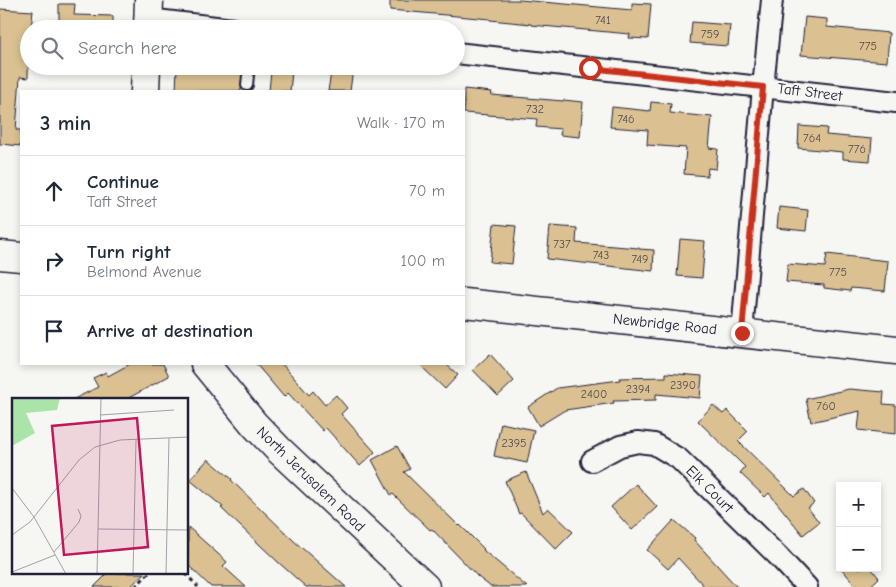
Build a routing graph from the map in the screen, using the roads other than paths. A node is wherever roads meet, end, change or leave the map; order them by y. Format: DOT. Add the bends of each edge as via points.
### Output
graph roads {
  1 [pos="772,0"];
  2 [pos="148,16"];
  3 [pos="174,20"];
  4 [pos="465,54"];
  5 [pos="146,75"];
  6 [pos="248,75"];
  7 [pos="247,85"];
  8 [pos="763,87"];
  9 [pos="145,90"];
  10 [pos="896,102"];
  11 [pos="0,256"];
  12 [pos="20,257"];
  13 [pos="465,303"];
  14 [pos="742,333"];
  15 [pos="896,350"];
  16 [pos="205,365"];
  17 [pos="592,461"];
  18 [pos="425,587"];
  19 [pos="807,587"];
  1 -- 8 [label="street"];
  2 -- 3 [label="street"];
  4 -- 8 [label="street, Taft Street"];
  5 -- 9 [label="main road"];
  6 -- 7 [label="lane"];
  8 -- 10 [label="street, Taft Street"];
  8 -- 14 [label="street"];
  11 -- 12 [label="main road"];
  13 -- 14 [label="main road, Newbridge Road"];
  14 -- 15 [label="main road, Newbridge Road"];
  16 -- 18 [label="main road, North Jerusalem Road" via="279,450"];
  17 -- 19 [label="street, Elk Court" via="620,446 638,442 654,444 679,459"];
}
